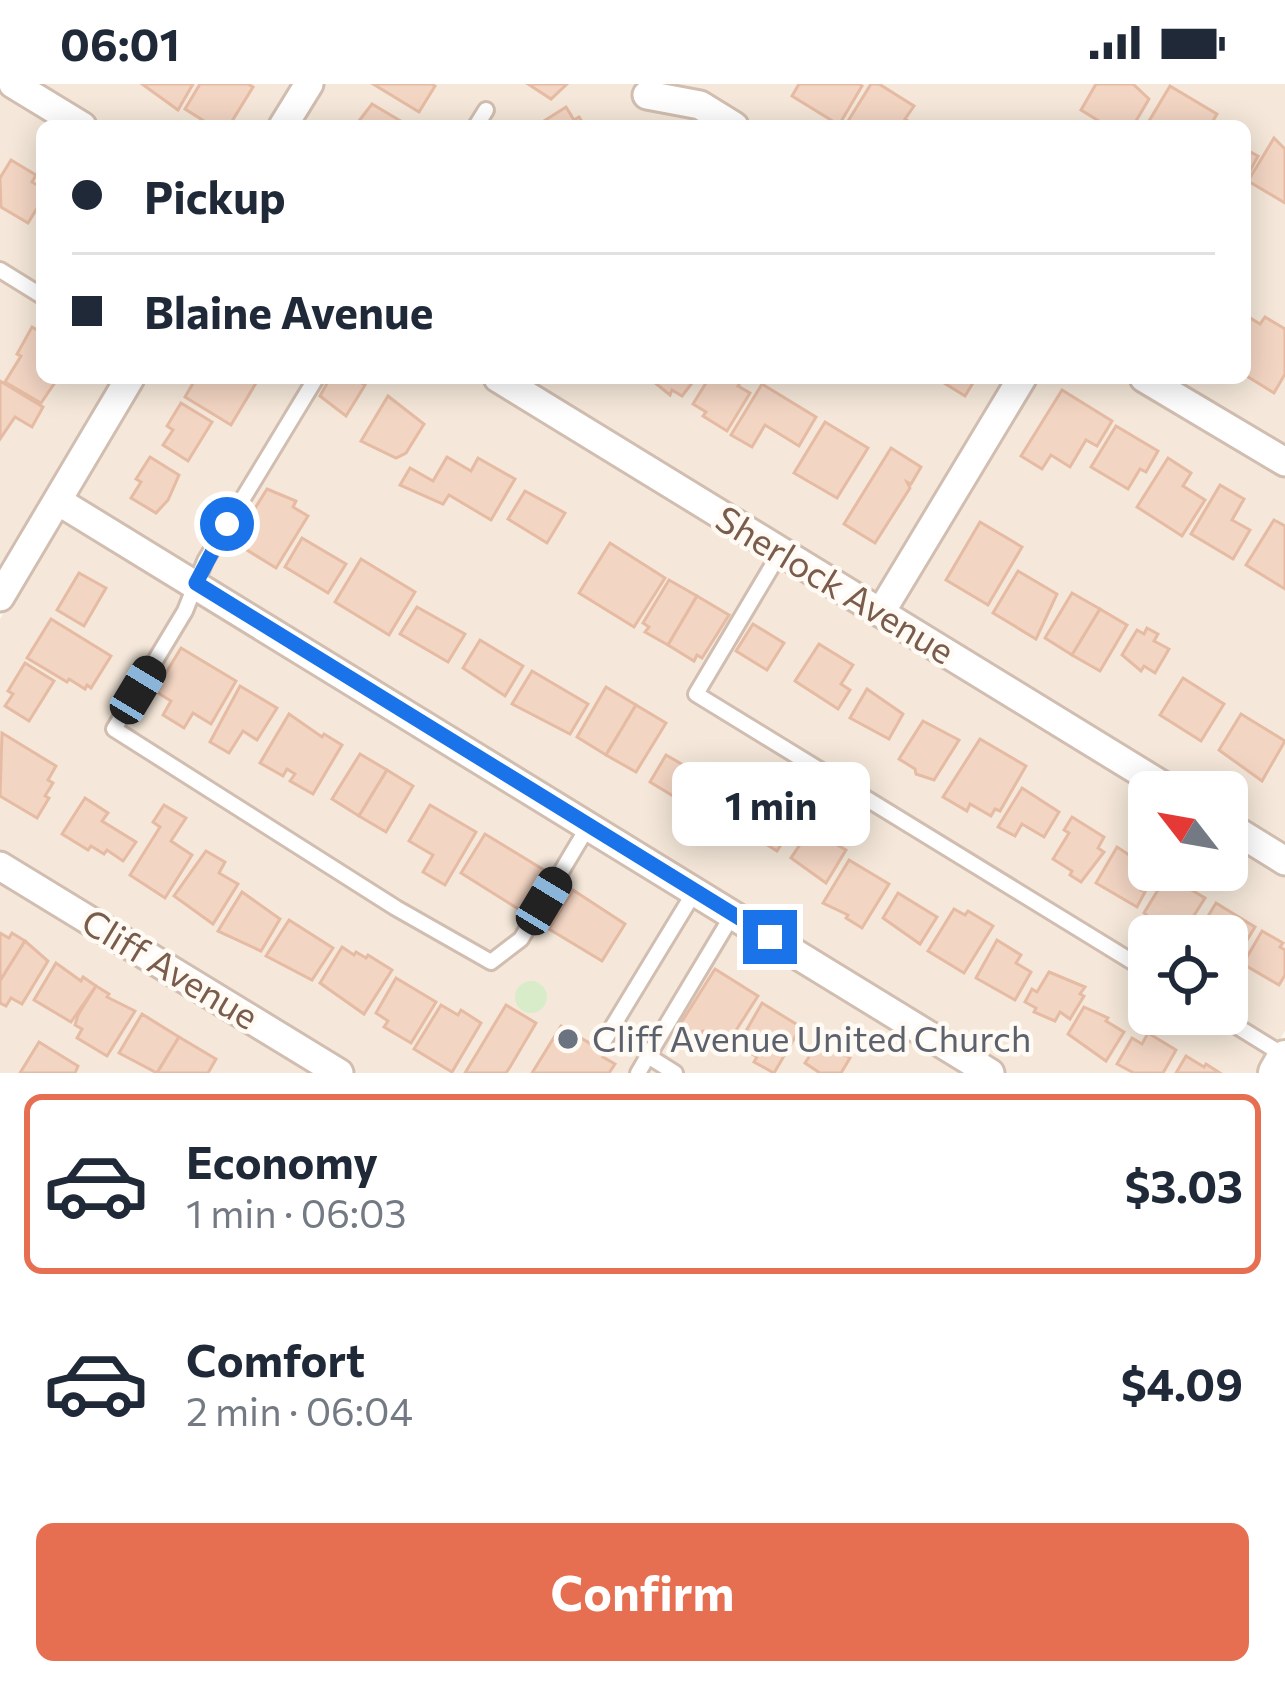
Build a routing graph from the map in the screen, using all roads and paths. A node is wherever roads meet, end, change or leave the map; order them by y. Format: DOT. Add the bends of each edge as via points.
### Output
graph roads {
  1 [pos="13,84"];
  2 [pos="309,84"];
  3 [pos="647,95"];
  4 [pos="485,110"];
  5 [pos="72,120"];
  6 [pos="287,120"];
  7 [pos="479,120"];
  8 [pos="724,120"];
  9 [pos="0,270"];
  10 [pos="36,292"];
  11 [pos="126,384"];
  12 [pos="312,384"];
  13 [pos="508,384"];
  14 [pos="1018,384"];
  15 [pos="1154,384"];
  16 [pos="1285,462"];
  17 [pos="58,501"];
  18 [pos="781,551"];
  19 [pos="196,583"];
  20 [pos="0,597"];
  21 [pos="881,612"];
  22 [pos="1139,771"];
  23 [pos="589,825"];
  24 [pos="1248,838"];
  25 [pos="1285,861"];
  26 [pos="0,866"];
  27 [pos="695,891"];
  28 [pos="733,914"];
  29 [pos="1128,959"];
  30 [pos="1248,1034"];
  31 [pos="602,1044"];
  32 [pos="648,1056"];
  33 [pos="1285,1057"];
  34 [pos="339,1073"];
  35 [pos="638,1073"];
  36 [pos="675,1073"];
  37 [pos="990,1073"];
  38 [pos="1276,1073"];
  1 -- 5 [label="street"];
  2 -- 6 [label="street"];
  3 -- 8 [label="street" via="700,105"];
  4 -- 7 [label="lane"];
  9 -- 10 [label="lane"];
  11 -- 17 [label="street"];
  12 -- 19 [label="lane"];
  13 -- 18 [label="street, Sherlock Avenue"];
  14 -- 21 [label="street"];
  15 -- 16 [label="street"];
  17 -- 19 [label="street"];
  17 -- 20 [label="street"];
  18 -- 21 [label="street, Sherlock Avenue"];
  18 -- 29 [label="lane" via="696,694"];
  19 -- 23 [label="street"];
  19 -- 23 [label="lane" via="114,730 396,908 491,962 521,939"];
  21 -- 22 [label="street, Sherlock Avenue"];
  23 -- 27 [label="street"];
  24 -- 25 [label="street"];
  26 -- 34 [label="street, Cliff Avenue"];
  27 -- 28 [label="street"];
  27 -- 31 [label="lane"];
  28 -- 32 [label="lane"];
  28 -- 37 [label="street"];
  30 -- 33 [label="lane"];
  32 -- 35 [label="lane"];
  32 -- 36 [label="lane"];
  33 -- 38 [label="street"];
}
